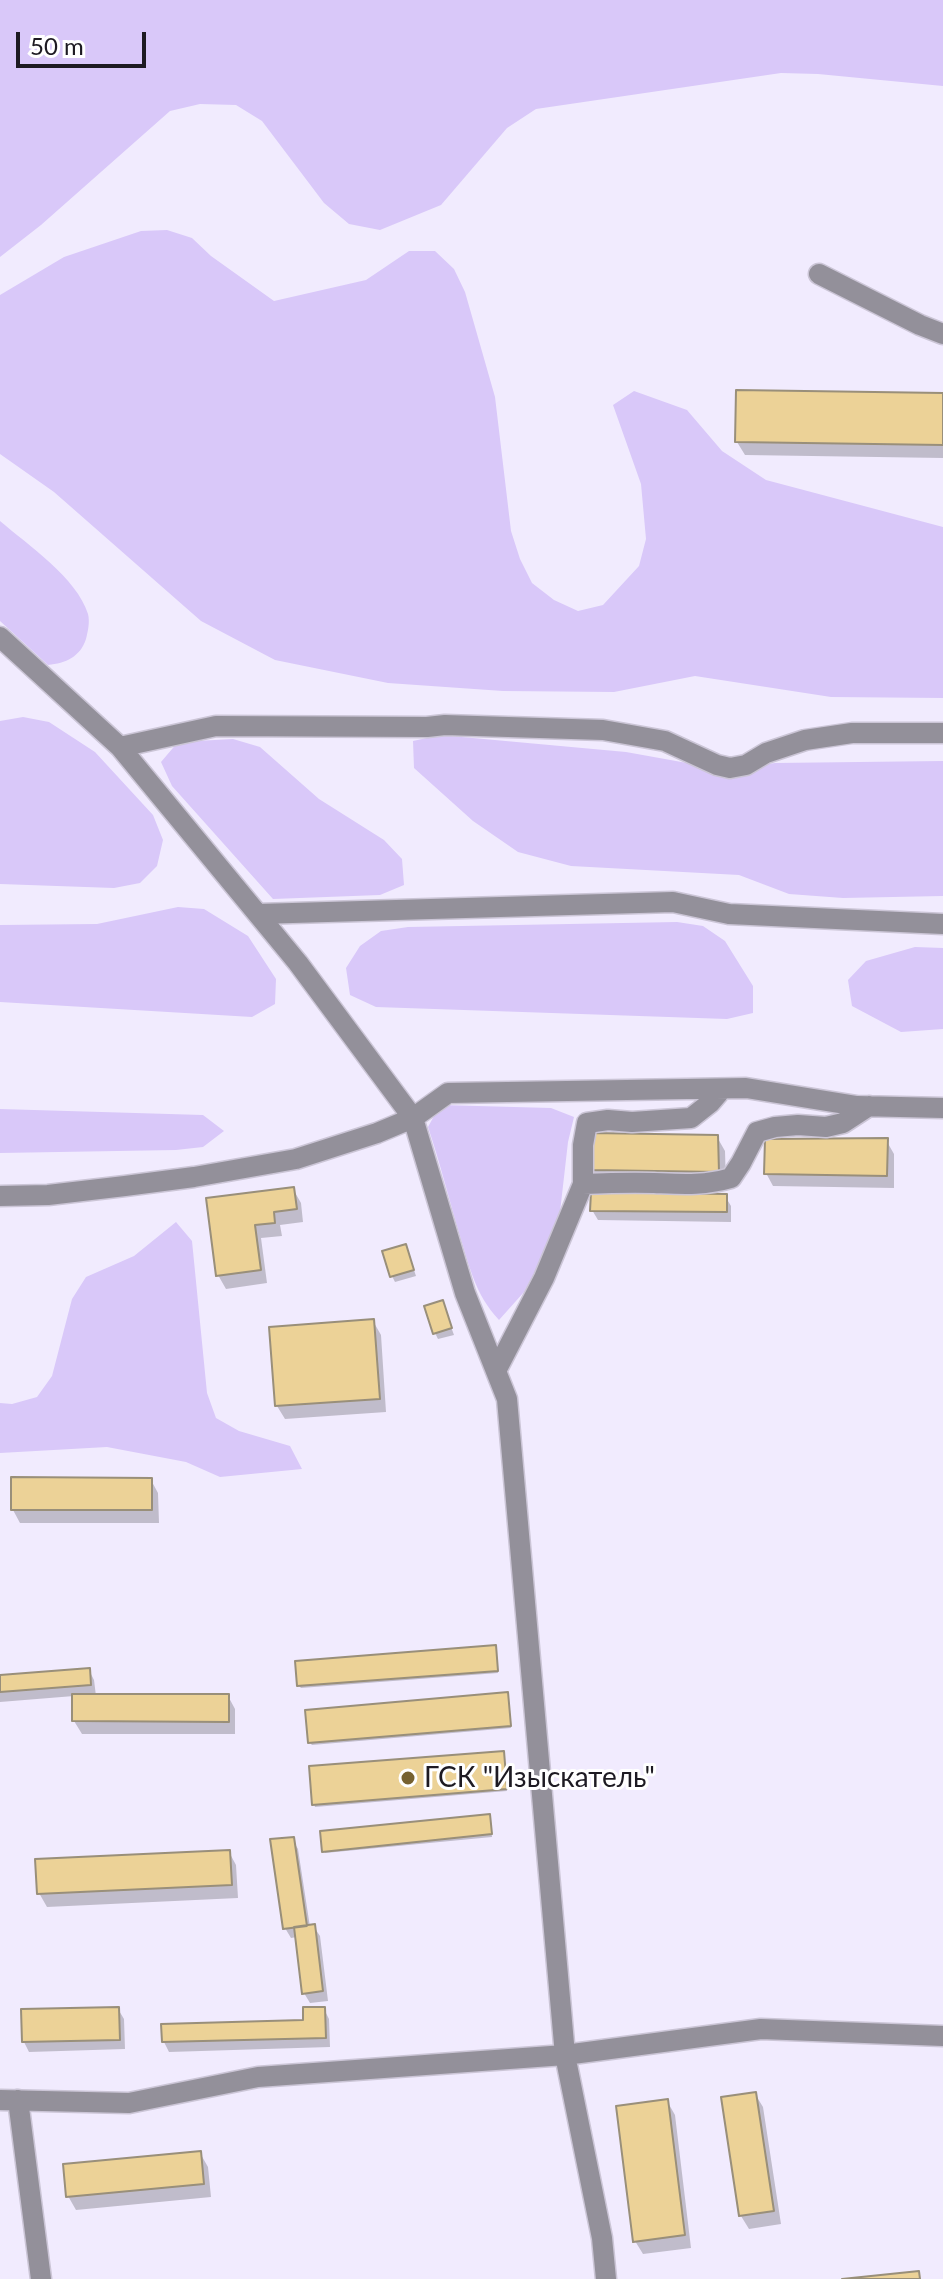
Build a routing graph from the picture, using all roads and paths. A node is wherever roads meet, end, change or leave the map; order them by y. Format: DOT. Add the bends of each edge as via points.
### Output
graph roads {
  1 [pos="819,274"];
  2 [pos="943,334"];
  3 [pos="0,637"];
  4 [pos="943,733"];
  5 [pos="120,747"];
  6 [pos="258,914"];
  7 [pos="943,924"];
  8 [pos="722,1089"];
  9 [pos="869,1106"];
  10 [pos="943,1108"];
  11 [pos="413,1118"];
  12 [pos="583,1184"];
  13 [pos="0,1196"];
  14 [pos="496,1371"];
  15 [pos="943,2036"];
  16 [pos="565,2055"];
  17 [pos="9,2100"];
  18 [pos="41,2279"];
  19 [pos="606,2279"];
  1 -- 2 [label="street"];
  3 -- 5 [label="street"];
  4 -- 5 [label="street" via="852,733 805,740 730,768 665,741 603,730 216,726"];
  5 -- 6 [label="street"];
  6 -- 7 [label="street" via="673,902 729,914"];
  6 -- 11 [label="street"];
  8 -- 9 [label="street"];
  8 -- 11 [label="street" via="448,1093"];
  8 -- 12 [label="street" via="691,1118 587,1123"];
  9 -- 10 [label="street"];
  9 -- 12 [label="street" via="826,1127 798,1125 757,1132 731,1178 715,1183"];
  11 -- 13 [label="street" via="296,1159 254,1167 48,1195"];
  11 -- 14 [label="street" via="465,1293"];
  12 -- 14 [label="street" via="544,1278"];
  14 -- 16 [label="street" via="507,1399"];
  15 -- 16 [label="street" via="761,2029"];
  16 -- 17 [label="street" via="258,2077 129,2103"];
  16 -- 19 [label="street"];
  17 -- 18 [label="street"];
}
